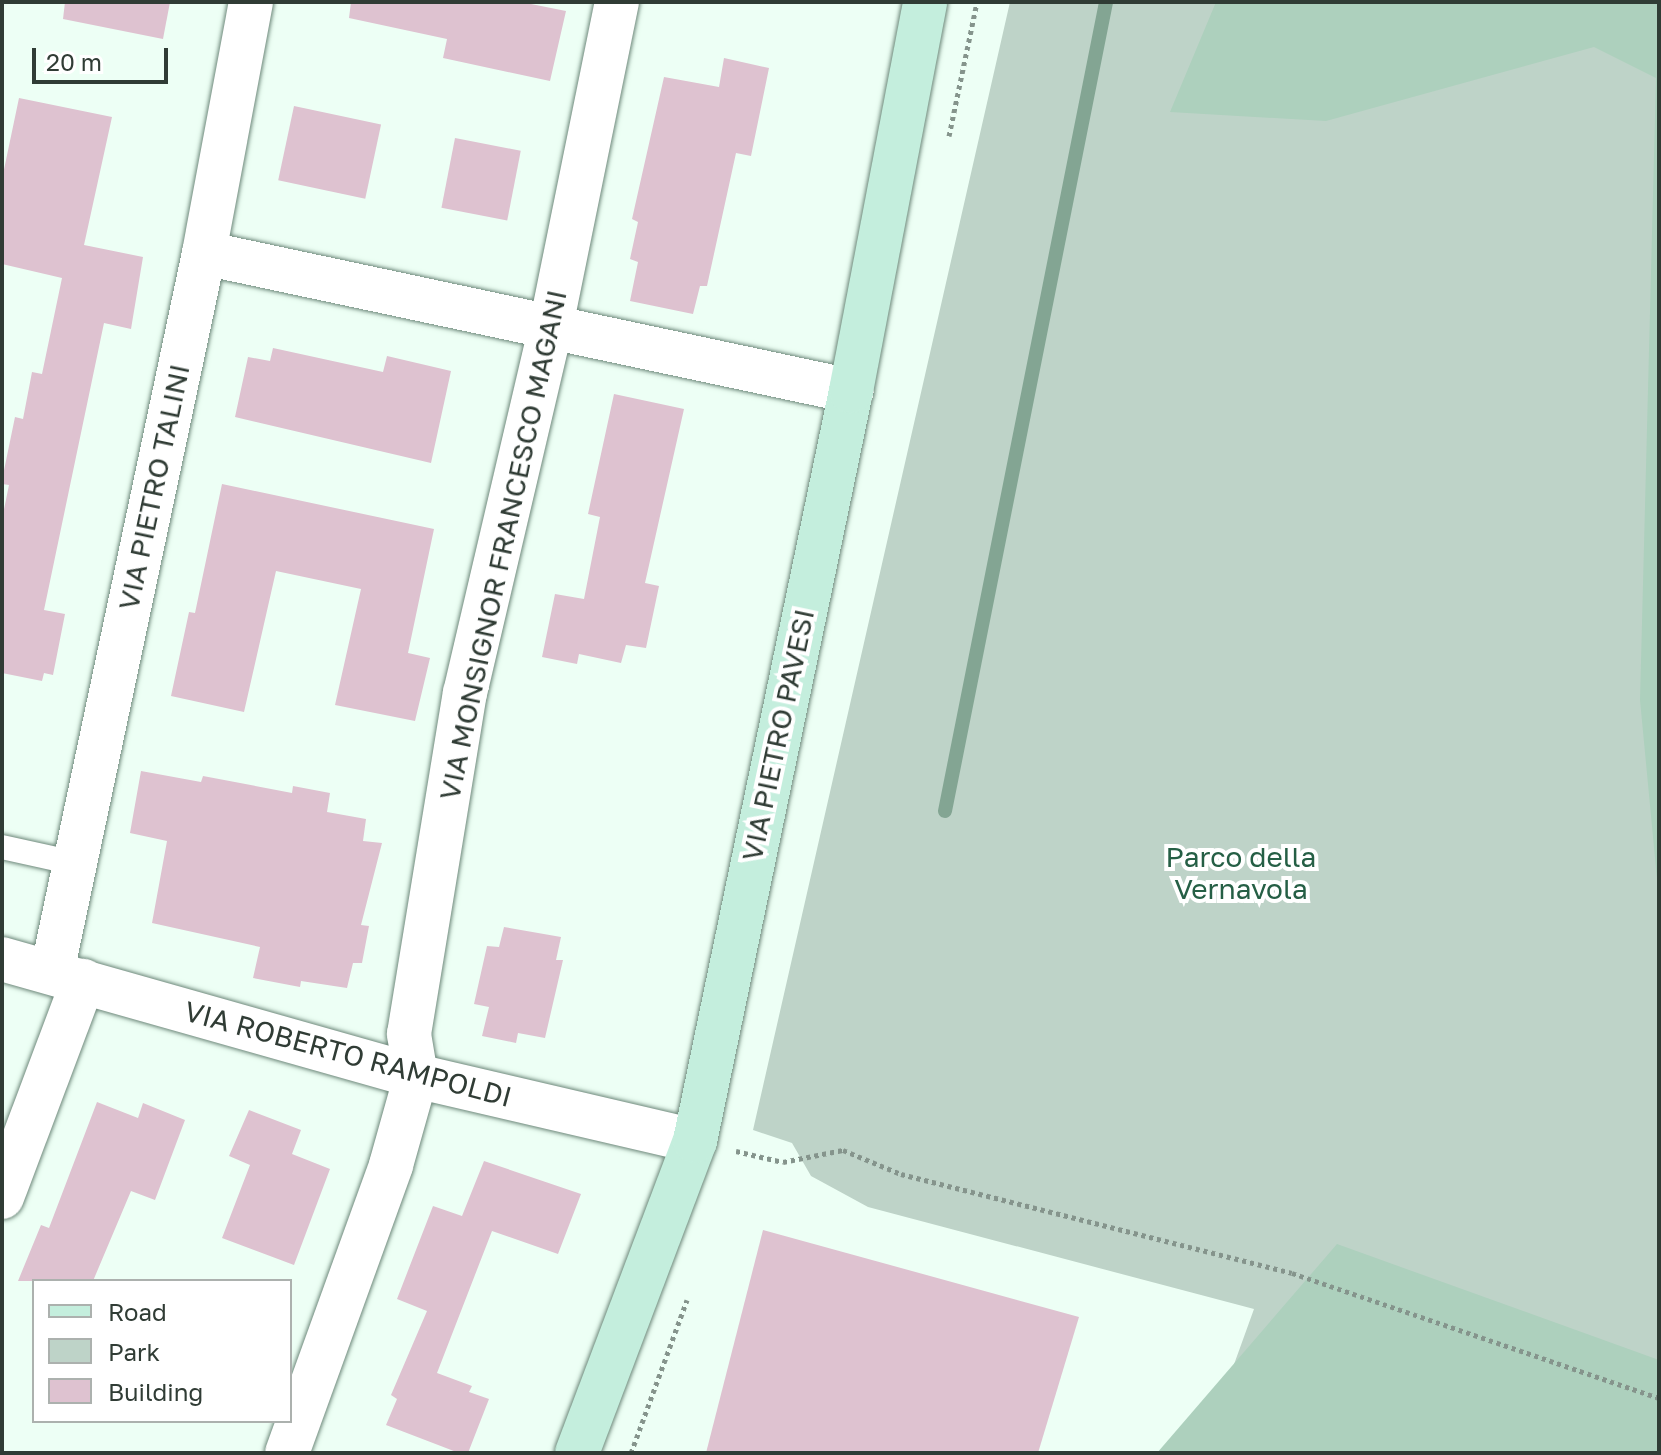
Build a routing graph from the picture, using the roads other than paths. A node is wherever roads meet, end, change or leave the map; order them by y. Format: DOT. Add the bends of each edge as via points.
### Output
graph roads {
  1 [pos="251,2"];
  2 [pos="617,2"];
  3 [pos="925,2"];
  4 [pos="204,253"];
  5 [pos="551,326"];
  6 [pos="851,391"];
  7 [pos="2,847"];
  8 [pos="75,863"];
  9 [pos="2,959"];
  10 [pos="67,976"];
  11 [pos="416,1076"];
  12 [pos="695,1141"];
  13 [pos="2,1197"];
  14 [pos="287,1453"];
  15 [pos="577,1453"];
  1 -- 4 [label="street, VIA PIETRO TALINI"];
  2 -- 5 [label="street, VIA MONSIGNOR FRANCESCO MAGANI"];
  3 -- 6 [label="street, VIA PIETRO PAVESI"];
  4 -- 5 [label="street"];
  4 -- 8 [label="street, VIA PIETRO TALINI"];
  5 -- 6 [label="street"];
  5 -- 11 [label="street, VIA MONSIGNOR FRANCESCO MAGANI" via="465,693 409,1034"];
  6 -- 12 [label="street, VIA PIETRO PAVESI"];
  7 -- 8 [label="lane"];
  8 -- 10 [label="street, VIA PIETRO TALINI"];
  9 -- 10 [label="street, VIA ROBERTO RAMPOLDI"];
  10 -- 11 [label="street, VIA ROBERTO RAMPOLDI"];
  10 -- 13 [label="street, VIA PIETRO TALINI"];
  11 -- 12 [label="street, VIA ROBERTO RAMPOLDI"];
  11 -- 14 [label="street, VIA MONSIGNOR FRANCESCO MAGANI" via="391,1165"];
  12 -- 15 [label="street, VIA PIETRO PAVESI"];
}
